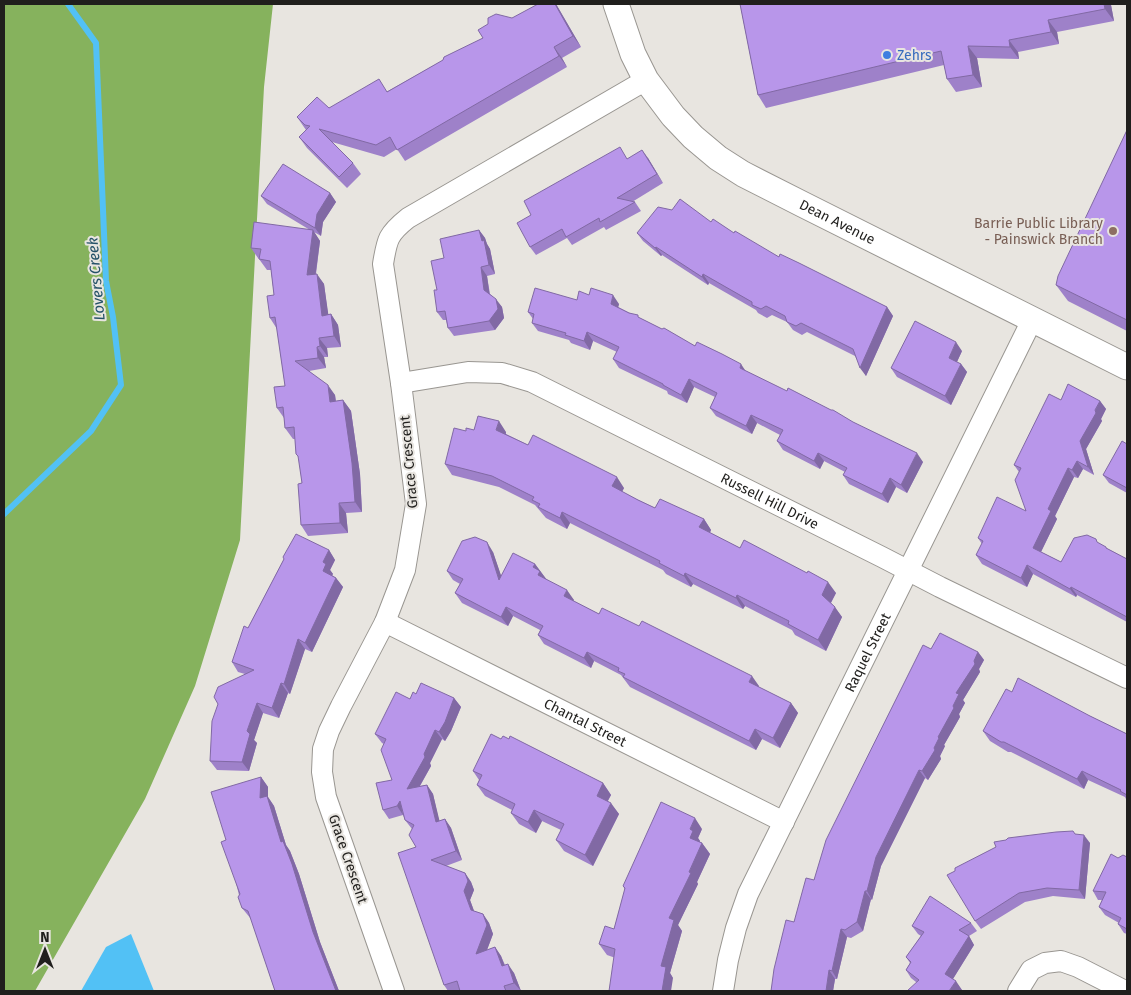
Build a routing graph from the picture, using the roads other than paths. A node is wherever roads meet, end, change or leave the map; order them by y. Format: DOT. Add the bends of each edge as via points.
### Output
graph roads {
  1 [pos="616,4"];
  2 [pos="646,80"];
  3 [pos="1032,320"];
  4 [pos="1127,367"];
  5 [pos="401,383"];
  6 [pos="908,570"];
  7 [pos="385,622"];
  8 [pos="1127,678"];
  9 [pos="784,822"];
  10 [pos="394,991"];
  11 [pos="723,991"];
  12 [pos="1018,991"];
  13 [pos="1125,991"];
  1 -- 2 [label="street, Dean Avenue" via="633,54"];
  2 -- 3 [label="street, Dean Avenue" via="693,137 743,174"];
  2 -- 5 [label="street, Grace Crescent" via="408,218 393,230 382,264"];
  3 -- 4 [label="street, Dean Avenue"];
  3 -- 6 [label="street, Raquel Street"];
  5 -- 6 [label="street, Russell Hill Drive" via="468,372 502,373 532,382"];
  5 -- 7 [label="street, Grace Crescent" via="416,504 405,570"];
  6 -- 8 [label="street, Russell Hill Drive"];
  6 -- 9 [label="street, Raquel Street"];
  7 -- 9 [label="street, Chantal Street"];
  7 -- 10 [label="street, Grace Crescent" via="329,731 322,772 326,797"];
  9 -- 11 [label="street, Raquel Street" via="748,894 736,928"];
  12 -- 13 [label="street" via="1031,970 1045,963 1061,961"];
}
